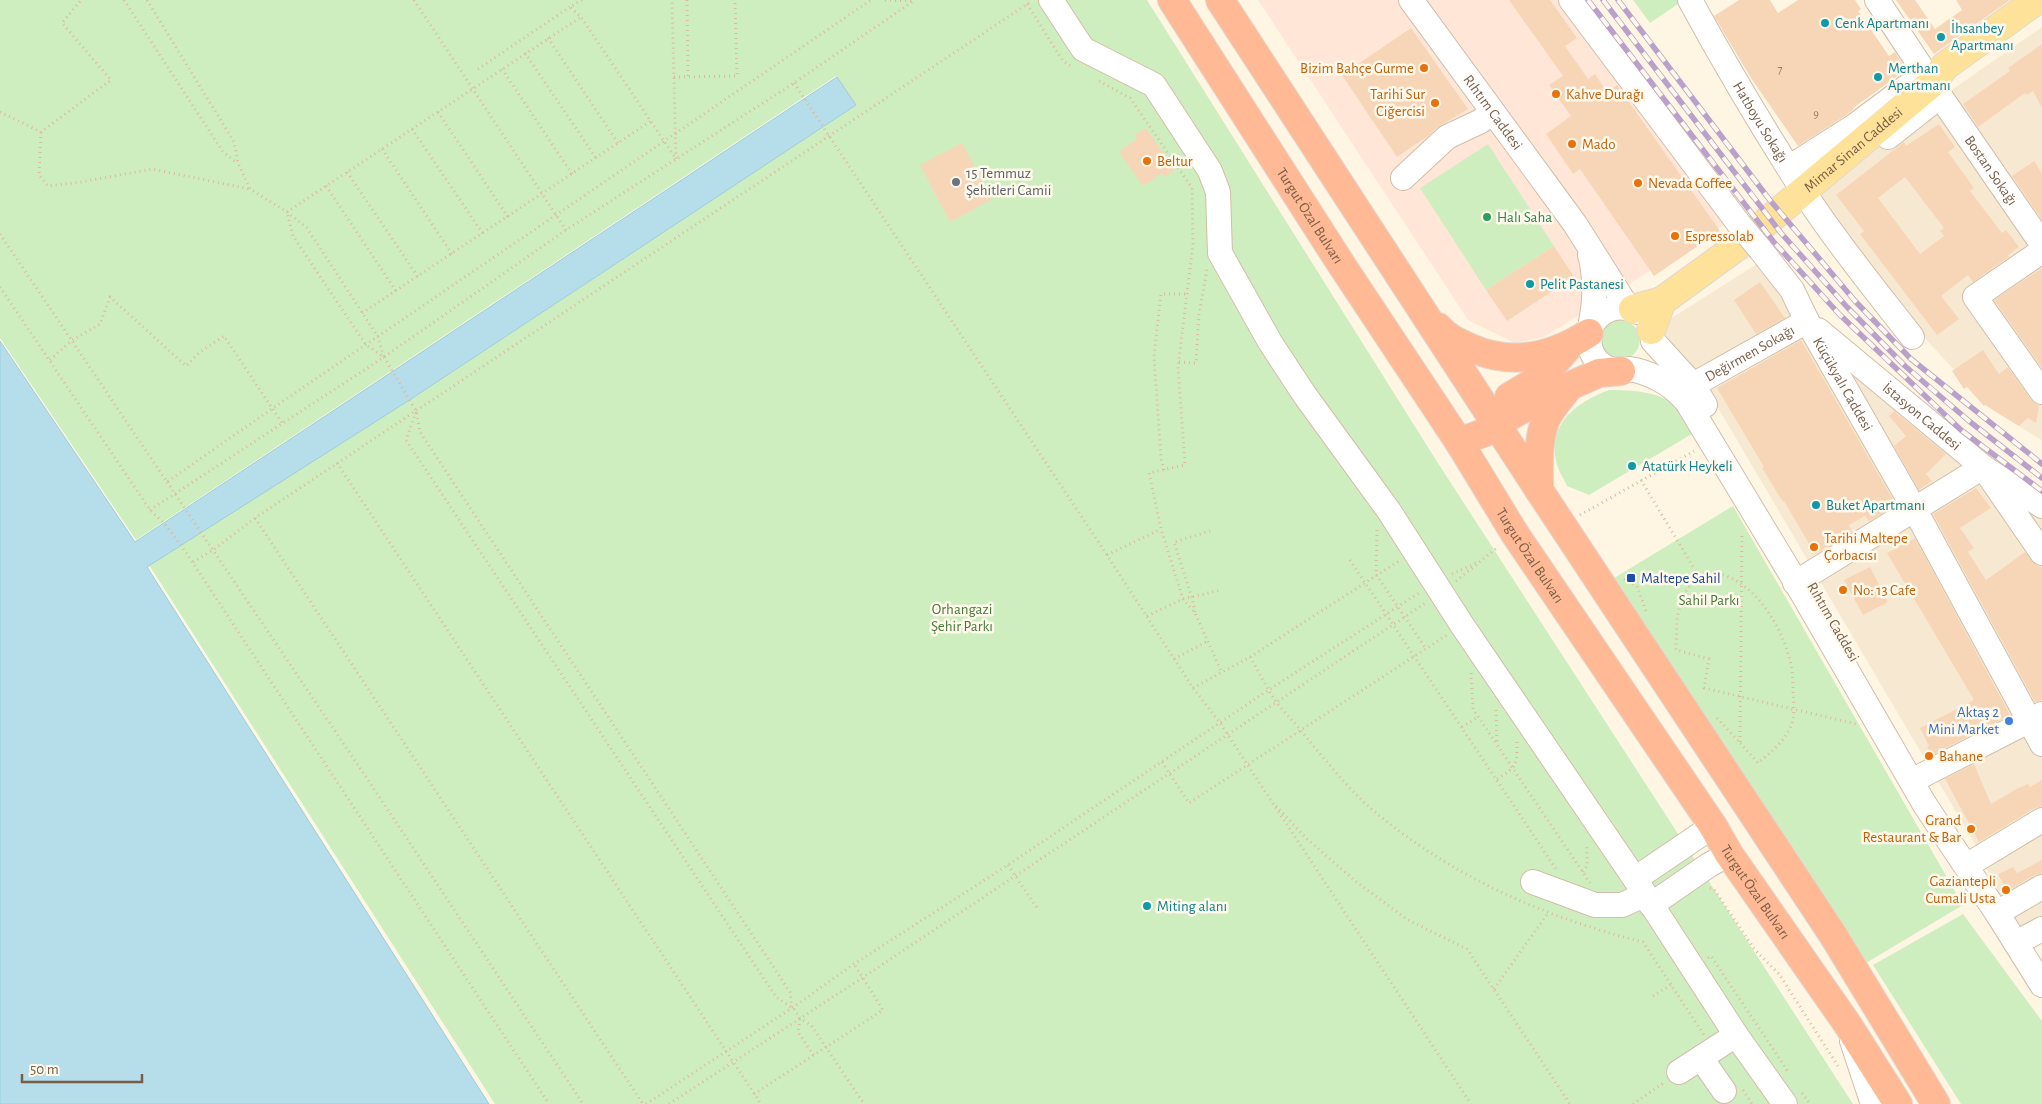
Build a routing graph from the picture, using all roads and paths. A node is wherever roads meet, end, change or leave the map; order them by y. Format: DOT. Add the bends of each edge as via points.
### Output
graph roads {
  1 [pos="81,0"];
  2 [pos="124,0"];
  3 [pos="147,0"];
  4 [pos="414,0"];
  5 [pos="582,0"];
  6 [pos="672,0"];
  7 [pos="687,0"];
  8 [pos="735,0"];
  9 [pos="871,0"];
  10 [pos="885,0"];
  11 [pos="1033,0"];
  12 [pos="1172,0"];
  13 [pos="1220,0"];
  14 [pos="1411,0"];
  15 [pos="1571,0"];
  16 [pos="1690,0"];
  17 [pos="1877,0"];
  18 [pos="2037,0"];
  19 [pos="914,1"];
  20 [pos="1060,3"];
  21 [pos="1027,4"];
  22 [pos="2042,5"];
  23 [pos="570,7"];
  24 [pos="581,17"];
  25 [pos="2042,19"];
  26 [pos="548,38"];
  27 [pos="525,54"];
  28 [pos="478,69"];
  29 [pos="502,69"];
  30 [pos="1080,70"];
  31 [pos="673,77"];
  32 [pos="688,77"];
  33 [pos="1096,80"];
  34 [pos="794,83"];
  35 [pos="1932,84"];
  36 [pos="473,88"];
  37 [pos="0,112"];
  38 [pos="438,112"];
  39 [pos="1493,113"];
  40 [pos="651,122"];
  41 [pos="412,129"];
  42 [pos="41,132"];
  43 [pos="675,134"];
  44 [pos="830,135"];
  45 [pos="664,141"];
  46 [pos="618,143"];
  47 [pos="382,149"];
  48 [pos="596,158"];
  49 [pos="676,160"];
  50 [pos="238,164"];
  51 [pos="347,172"];
  52 [pos="572,174"];
  53 [pos="1403,178"];
  54 [pos="326,186"];
  55 [pos="1800,188"];
  56 [pos="250,189"];
  57 [pos="542,195"];
  58 [pos="287,212"];
  59 [pos="555,215"];
  60 [pos="508,217"];
  61 [pos="1575,224"];
  62 [pos="566,230"];
  63 [pos="0,234"];
  64 [pos="483,234"];
  65 [pos="1746,239"];
  66 [pos="2042,244"];
  67 [pos="2042,251"];
  68 [pos="452,254"];
  69 [pos="1207,265"];
  70 [pos="418,277"];
  71 [pos="0,286"];
  72 [pos="396,291"];
  73 [pos="1187,294"];
  74 [pos="1662,300"];
  75 [pos="1630,309"];
  76 [pos="1423,312"];
  77 [pos="362,313"];
  78 [pos="1807,321"];
  79 [pos="1583,336"];
  80 [pos="1652,336"];
  81 [pos="378,337"];
  82 [pos="1912,337"];
  83 [pos="71,342"];
  84 [pos="366,345"];
  85 [pos="384,357"];
  86 [pos="50,360"];
  87 [pos="1179,362"];
  88 [pos="1625,370"];
  89 [pos="1693,384"];
  90 [pos="1570,386"];
  91 [pos="2042,392"];
  92 [pos="273,408"];
  93 [pos="416,411"];
  94 [pos="1493,417"];
  95 [pos="282,423"];
  96 [pos="1459,442"];
  97 [pos="1711,442"];
  98 [pos="337,463"];
  99 [pos="1983,467"];
  100 [pos="1164,470"];
  101 [pos="1641,480"];
  102 [pos="167,482"];
  103 [pos="1538,490"];
  104 [pos="174,493"];
  105 [pos="1743,494"];
  106 [pos="2042,506"];
  107 [pos="150,510"];
  108 [pos="1915,510"];
  109 [pos="255,518"];
  110 [pos="1575,518"];
  111 [pos="1161,529"];
  112 [pos="1377,529"];
  113 [pos="1210,531"];
  114 [pos="1515,534"];
  115 [pos="213,550"];
  116 [pos="2042,552"];
  117 [pos="1107,555"];
  118 [pos="1350,560"];
  119 [pos="1400,560"];
  120 [pos="1482,560"];
  121 [pos="193,562"];
  122 [pos="1376,574"];
  123 [pos="1698,575"];
  124 [pos="1801,580"];
  125 [pos="1365,581"];
  126 [pos="1741,583"];
  127 [pos="1438,588"];
  128 [pos="1221,590"];
  129 [pos="1192,598"];
  130 [pos="1183,599"];
  131 [pos="1397,606"];
  132 [pos="1195,613"];
  133 [pos="1387,613"];
  134 [pos="1146,616"];
  135 [pos="1405,617"];
  136 [pos="1394,624"];
  137 [pos="1462,625"];
  138 [pos="1208,642"];
  139 [pos="1426,649"];
  140 [pos="1415,656"];
  141 [pos="1174,659"];
  142 [pos="1470,666"];
  143 [pos="1222,672"];
  144 [pos="1194,688"];
  145 [pos="1741,697"];
  146 [pos="1496,708"];
  147 [pos="1794,710"];
  148 [pos="1716,716"];
  149 [pos="1478,717"];
  150 [pos="2036,717"];
  151 [pos="1220,723"];
  152 [pos="1462,727"];
  153 [pos="1881,730"];
  154 [pos="1518,732"];
  155 [pos="1227,735"];
  156 [pos="1740,743"];
  157 [pos="1496,744"];
  158 [pos="2042,744"];
  159 [pos="1162,762"];
  160 [pos="1247,765"];
  161 [pos="1513,769"];
  162 [pos="1170,774"];
  163 [pos="1923,775"];
  164 [pos="1496,779"];
  165 [pos="1269,799"];
  166 [pos="2042,820"];
  167 [pos="1713,826"];
  168 [pos="1586,837"];
  169 [pos="1729,854"];
  170 [pos="1971,862"];
  171 [pos="1008,865"];
  172 [pos="1558,872"];
  173 [pos="1583,872"];
  174 [pos="1015,875"];
  175 [pos="1534,882"];
  176 [pos="1592,885"];
  177 [pos="2042,887"];
  178 [pos="1708,888"];
  179 [pos="1643,893"];
  180 [pos="1037,908"];
  181 [pos="1548,913"];
  182 [pos="1997,913"];
  183 [pos="2042,929"];
  184 [pos="2016,943"];
  185 [pos="1706,959"];
  186 [pos="854,964"];
  187 [pos="862,978"];
  188 [pos="1671,985"];
  189 [pos="2042,985"];
  190 [pos="1494,989"];
  191 [pos="1654,996"];
  192 [pos="792,1008"];
  193 [pos="800,1018"];
  194 [pos="1848,1025"];
  195 [pos="1736,1036"];
  196 [pos="827,1048"];
  197 [pos="726,1051"];
  198 [pos="814,1056"];
  199 [pos="1701,1058"];
  200 [pos="733,1062"];
  201 [pos="1842,1071"];
  202 [pos="1679,1072"];
  203 [pos="1794,1079"];
  204 [pos="1724,1091"];
  205 [pos="754,1094"];
  206 [pos="1792,1096"];
  207 [pos="549,1104"];
  208 [pos="583,1104"];
  209 [pos="644,1104"];
  210 [pos="669,1104"];
  211 [pos="761,1104"];
  212 [pos="864,1104"];
  213 [pos="1471,1104"];
  214 [pos="1570,1104"];
  215 [pos="1633,1104"];
  216 [pos="1810,1104"];
  217 [pos="1873,1104"];
  218 [pos="1898,1104"];
  219 [pos="1936,1104"];
  1 -- 42 [label="path" via="62,24 111,80"];
  2 -- 50 [label="path" via="223,152"];
  3 -- 50 [label="path" via="234,142"];
  4 -- 36 [label="path"];
  5 -- 23 [label="path"];
  6 -- 31 [label="path"];
  7 -- 32 [label="path"];
  8 -- 32 [label="path" via="737,76"];
  9 -- 43 [label="path"];
  10 -- 19 [label="path"];
  11 -- 21 [label="path"];
  12 -- 96 [label="highway, Turgut Özal Bulvarı"];
  13 -- 76 [label="highway"];
  14 -- 39 [label="street, Rıhtım Caddesi"];
  15 -- 65 [label="street, Küçükyalı Caddesi"];
  16 -- 55 [label="street, Hatboyu Sokağı"];
  17 -- 35 [label="street, Bostan Sokağı"];
  18 -- 22 [label="street, Mimar Sinan Caddesi"];
  18 -- 35 [label="main road, Mimar Sinan Caddesi" via="1945,66"];
  19 -- 34 [label="path"];
  20 -- 127 [label="street" via="1083,50 1154,85 1210,171 1218,192 1220,253 1270,342"];
  21 -- 30 [label="path" via="1063,61"];
  21 -- 44 [label="path"];
  23 -- 24 [label="path"];
  23 -- 28 [label="path"];
  24 -- 26 [label="path"];
  24 -- 40 [label="path"];
  25 -- 35 [label="main road, Mimar Sinan Caddesi" via="1952,78"];
  26 -- 27 [label="path"];
  26 -- 46 [label="path"];
  27 -- 29 [label="path"];
  27 -- 48 [label="path"];
  29 -- 36 [label="path"];
  29 -- 52 [label="path"];
  31 -- 32 [label="path"];
  31 -- 43 [label="path"];
  33 -- 73 [label="path" via="1130,98 1192,188 1194,244"];
  34 -- 44 [label="path"];
  34 -- 49 [label="path"];
  35 -- 55 [label="main road, Mimar Sinan Caddesi"];
  35 -- 66 [label="street, Bostan Sokağı"];
  36 -- 38 [label="path"];
  36 -- 57 [label="path"];
  37 -- 42 [label="path"];
  38 -- 41 [label="path"];
  38 -- 60 [label="path"];
  39 -- 53 [label="street" via="1447,137"];
  39 -- 61 [label="street, Rıhtım Caddesi"];
  40 -- 45 [label="path"];
  40 -- 46 [label="path"];
  41 -- 47 [label="path"];
  41 -- 64 [label="path"];
  42 -- 56 [label="path" via="39,175 48,186 152,169"];
  43 -- 45 [label="path"];
  43 -- 49 [label="path"];
  44 -- 93 [label="path"];
  44 -- 117 [label="path"];
  45 -- 49 [label="path"];
  45 -- 59 [label="path"];
  46 -- 48 [label="path"];
  47 -- 51 [label="path"];
  47 -- 68 [label="path"];
  48 -- 52 [label="path"];
  49 -- 62 [label="path"];
  50 -- 56 [label="path"];
  51 -- 54 [label="path"];
  51 -- 70 [label="path"];
  52 -- 57 [label="path"];
  54 -- 58 [label="path"];
  54 -- 72 [label="path"];
  55 -- 65 [label="main road, Mimar Sinan Caddesi"];
  55 -- 82 [label="street, Hatboyu Sokağı"];
  56 -- 58 [label="path"];
  57 -- 59 [label="path"];
  57 -- 60 [label="path"];
  58 -- 77 [label="path" via="306,228"];
  58 -- 84 [label="path" via="293,236"];
  59 -- 62 [label="path"];
  59 -- 81 [label="path"];
  60 -- 64 [label="path"];
  61 -- 75 [label="street, Rıhtım Caddesi"];
  61 -- 79 [label="street, Rıhtım Caddesi" via="1594,270 1594,302"];
  62 -- 85 [label="path"];
  63 -- 83 [label="path"];
  64 -- 68 [label="path"];
  65 -- 74 [label="main road"];
  65 -- 78 [label="street, Küçükyalı Caddesi" via="1792,290"];
  67 -- 91 [label="street" via="1975,297"];
  68 -- 70 [label="path"];
  69 -- 87 [label="path" via="1196,363"];
  70 -- 72 [label="path"];
  71 -- 86 [label="path"];
  72 -- 77 [label="path"];
  73 -- 87 [label="path"];
  73 -- 100 [label="path" via="1161,294 1154,356"];
  74 -- 75 [label="main road"];
  74 -- 80 [label="main road"];
  75 -- 79 [label="street" via="1616,307 1607,310"];
  75 -- 80 [label="street" via="1646,319"];
  76 -- 79 [label="highway" via="1448,338 1508,358 1541,354"];
  76 -- 94 [label="highway"];
  77 -- 81 [label="path"];
  78 -- 89 [label="street, Değirmen Sokağı"];
  78 -- 99 [label="street, İstasyon Caddesi"];
  78 -- 108 [label="street, Küçükyalı Caddesi"];
  79 -- 88 [label="street" via="1594,356 1608,369"];
  79 -- 94 [label="highway" via="1542,377"];
  80 -- 88 [label="street" via="1650,352 1644,361"];
  80 -- 89 [label="street, Rıhtım Caddesi"];
  81 -- 84 [label="path"];
  81 -- 85 [label="path"];
  83 -- 86 [label="path"];
  83 -- 92 [label="path" via="100,324 110,297 186,366 224,336"];
  83 -- 102 [label="path"];
  84 -- 85 [label="path"];
  84 -- 92 [label="path"];
  85 -- 93 [label="path"];
  85 -- 95 [label="path"];
  86 -- 107 [label="path"];
  87 -- 100 [label="path" via="1185,465"];
  88 -- 90 [label="highway" via="1599,373"];
  88 -- 97 [label="street, Rıhtım Caddesi" via="1656,378 1680,394"];
  89 -- 124 [label="street, Rıhtım Caddesi"];
  90 -- 94 [label="highway"];
  90 -- 103 [label="highway" via="1546,421 1538,464"];
  92 -- 95 [label="path"];
  92 -- 102 [label="path"];
  93 -- 98 [label="path"];
  93 -- 192 [label="path" via="420,432 790,992"];
  93 -- 192 [label="path" via="406,440 776,997"];
  94 -- 96 [label="highway" via="1470,423"];
  94 -- 103 [label="highway"];
  95 -- 104 [label="path"];
  96 -- 114 [label="highway, Turgut Özal Bulvarı"];
  97 -- 101 [label="path"];
  97 -- 105 [label="street, Rıhtım Caddesi"];
  98 -- 109 [label="path"];
  98 -- 197 [label="path"];
  99 -- 106 [label="street, İstasyon Caddesi"];
  99 -- 108 [label="street"];
  99 -- 116 [label="street"];
  100 -- 111 [label="path" via="1149,473"];
  101 -- 110 [label="path"];
  101 -- 123 [label="path"];
  102 -- 104 [label="path"];
  103 -- 219 [label="highway" via="1832,935"];
  104 -- 107 [label="path"];
  104 -- 115 [label="path"];
  105 -- 124 [label="street, Rıhtım Caddesi"];
  105 -- 126 [label="path"];
  107 -- 121 [label="path" via="164,523"];
  108 -- 124 [label="street"];
  108 -- 150 [label="street, Küçükyalı Caddesi"];
  109 -- 115 [label="path"];
  109 -- 209 [label="path"];
  111 -- 117 [label="path"];
  111 -- 130 [label="path"];
  112 -- 122 [label="path"];
  113 -- 129 [label="path" via="1174,542"];
  114 -- 120 [label="path"];
  114 -- 167 [label="highway, Turgut Özal Bulvarı"];
  115 -- 121 [label="path"];
  115 -- 208 [label="path"];
  117 -- 134 [label="path"];
  118 -- 125 [label="path"];
  119 -- 122 [label="path"];
  120 -- 127 [label="path"];
  120 -- 127 [label="path"];
  121 -- 207 [label="path"];
  122 -- 125 [label="path"];
  122 -- 131 [label="path"];
  123 -- 126 [label="path" via="1719,573"];
  123 -- 145 [label="path" via="1683,595 1677,618 1676,650 1709,659 1704,688"];
  124 -- 153 [label="street, Rıhtım Caddesi"];
  124 -- 163 [label="street, Rıhtım Caddesi"];
  125 -- 133 [label="path"];
  125 -- 143 [label="path"];
  126 -- 145 [label="path"];
  126 -- 147 [label="path" via="1755,596 1781,634 1793,678"];
  127 -- 131 [label="path"];
  127 -- 135 [label="path"];
  127 -- 137 [label="street"];
  128 -- 129 [label="path"];
  129 -- 130 [label="path"];
  129 -- 132 [label="path"];
  130 -- 132 [label="path"];
  130 -- 134 [label="path"];
  131 -- 133 [label="path"];
  131 -- 135 [label="path"];
  132 -- 138 [label="path"];
  133 -- 136 [label="path"];
  133 -- 151 [label="path"];
  134 -- 141 [label="path"];
  135 -- 136 [label="path"];
  135 -- 139 [label="path"];
  136 -- 140 [label="path"];
  136 -- 155 [label="path"];
  137 -- 139 [label="path"];
  137 -- 179 [label="street"];
  138 -- 141 [label="path"];
  138 -- 143 [label="path"];
  139 -- 140 [label="path"];
  140 -- 152 [label="path"];
  140 -- 160 [label="path"];
  141 -- 144 [label="path"];
  142 -- 149 [label="path" via="1473,710"];
  143 -- 144 [label="path"];
  144 -- 151 [label="path"];
  145 -- 147 [label="path"];
  145 -- 156 [label="path"];
  146 -- 157 [label="path"];
  147 -- 153 [label="path"];
  147 -- 156 [label="path" via="1792,724 1783,740 1758,763"];
  148 -- 156 [label="path"];
  149 -- 152 [label="path"];
  149 -- 157 [label="path"];
  150 -- 158 [label="street, Küçükyalı Caddesi"];
  150 -- 163 [label="street"];
  151 -- 155 [label="path"];
  151 -- 159 [label="path"];
  152 -- 164 [label="path"];
  153 -- 182 [label="street, Rıhtım Caddesi" via="1925,805"];
  154 -- 161 [label="path" via="1518,760"];
  155 -- 160 [label="path"];
  155 -- 162 [label="path"];
  157 -- 161 [label="path"];
  159 -- 162 [label="path"];
  159 -- 171 [label="path"];
  160 -- 162 [label="path" via="1189,803"];
  160 -- 165 [label="path"];
  161 -- 164 [label="path"];
  161 -- 173 [label="path"];
  162 -- 174 [label="path"];
  163 -- 170 [label="street, Rıhtım Caddesi"];
  164 -- 172 [label="path"];
  165 -- 190 [label="path" via="1306,838 1354,880 1408,920 1467,949"];
  165 -- 213 [label="path"];
  166 -- 170 [label="street"];
  167 -- 169 [label="highway, Turgut Özal Bulvarı"];
  167 -- 179 [label="street"];
  168 -- 173 [label="path" via="1587,866"];
  169 -- 179 [label="street"];
  169 -- 194 [label="highway, Turgut Özal Bulvarı"];
  170 -- 182 [label="street, Rıhtım Caddesi"];
  171 -- 174 [label="path"];
  171 -- 186 [label="path"];
  173 -- 176 [label="path"];
  174 -- 180 [label="path"];
  174 -- 187 [label="path"];
  175 -- 179 [label="street" via="1595,905 1622,905"];
  177 -- 182 [label="street"];
  178 -- 201 [label="path" via="1714,888 1755,950 1779,974"];
  179 -- 195 [label="street"];
  181 -- 190 [label="path"];
  182 -- 184 [label="street, Rıhtım Caddesi"];
  183 -- 184 [label="street"];
  184 -- 189 [label="street, Rıhtım Caddesi"];
  185 -- 203 [label="path" via="1711,956"];
  186 -- 187 [label="path"];
  186 -- 192 [label="path"];
  187 -- 193 [label="path"];
  187 -- 196 [label="path" via="883,1010"];
  188 -- 191 [label="path"];
  190 -- 214 [label="path"];
  192 -- 193 [label="path"];
  192 -- 197 [label="path"];
  193 -- 196 [label="path" via="811,1025"];
  193 -- 198 [label="path" via="798,1032"];
  193 -- 200 [label="path"];
  194 -- 217 [label="street"];
  194 -- 218 [label="highway, Turgut Özal Bulvarı"];
  195 -- 199 [label="street"];
  195 -- 206 [label="street"];
  196 -- 198 [label="path"];
  196 -- 212 [label="path"];
  197 -- 200 [label="path"];
  197 -- 209 [label="path"];
  198 -- 205 [label="path"];
  199 -- 202 [label="street"];
  199 -- 204 [label="street"];
  200 -- 205 [label="path"];
  200 -- 210 [label="path"];
  202 -- 215 [label="path"];
  205 -- 211 [label="path"];
  206 -- 216 [label="path"];
}
